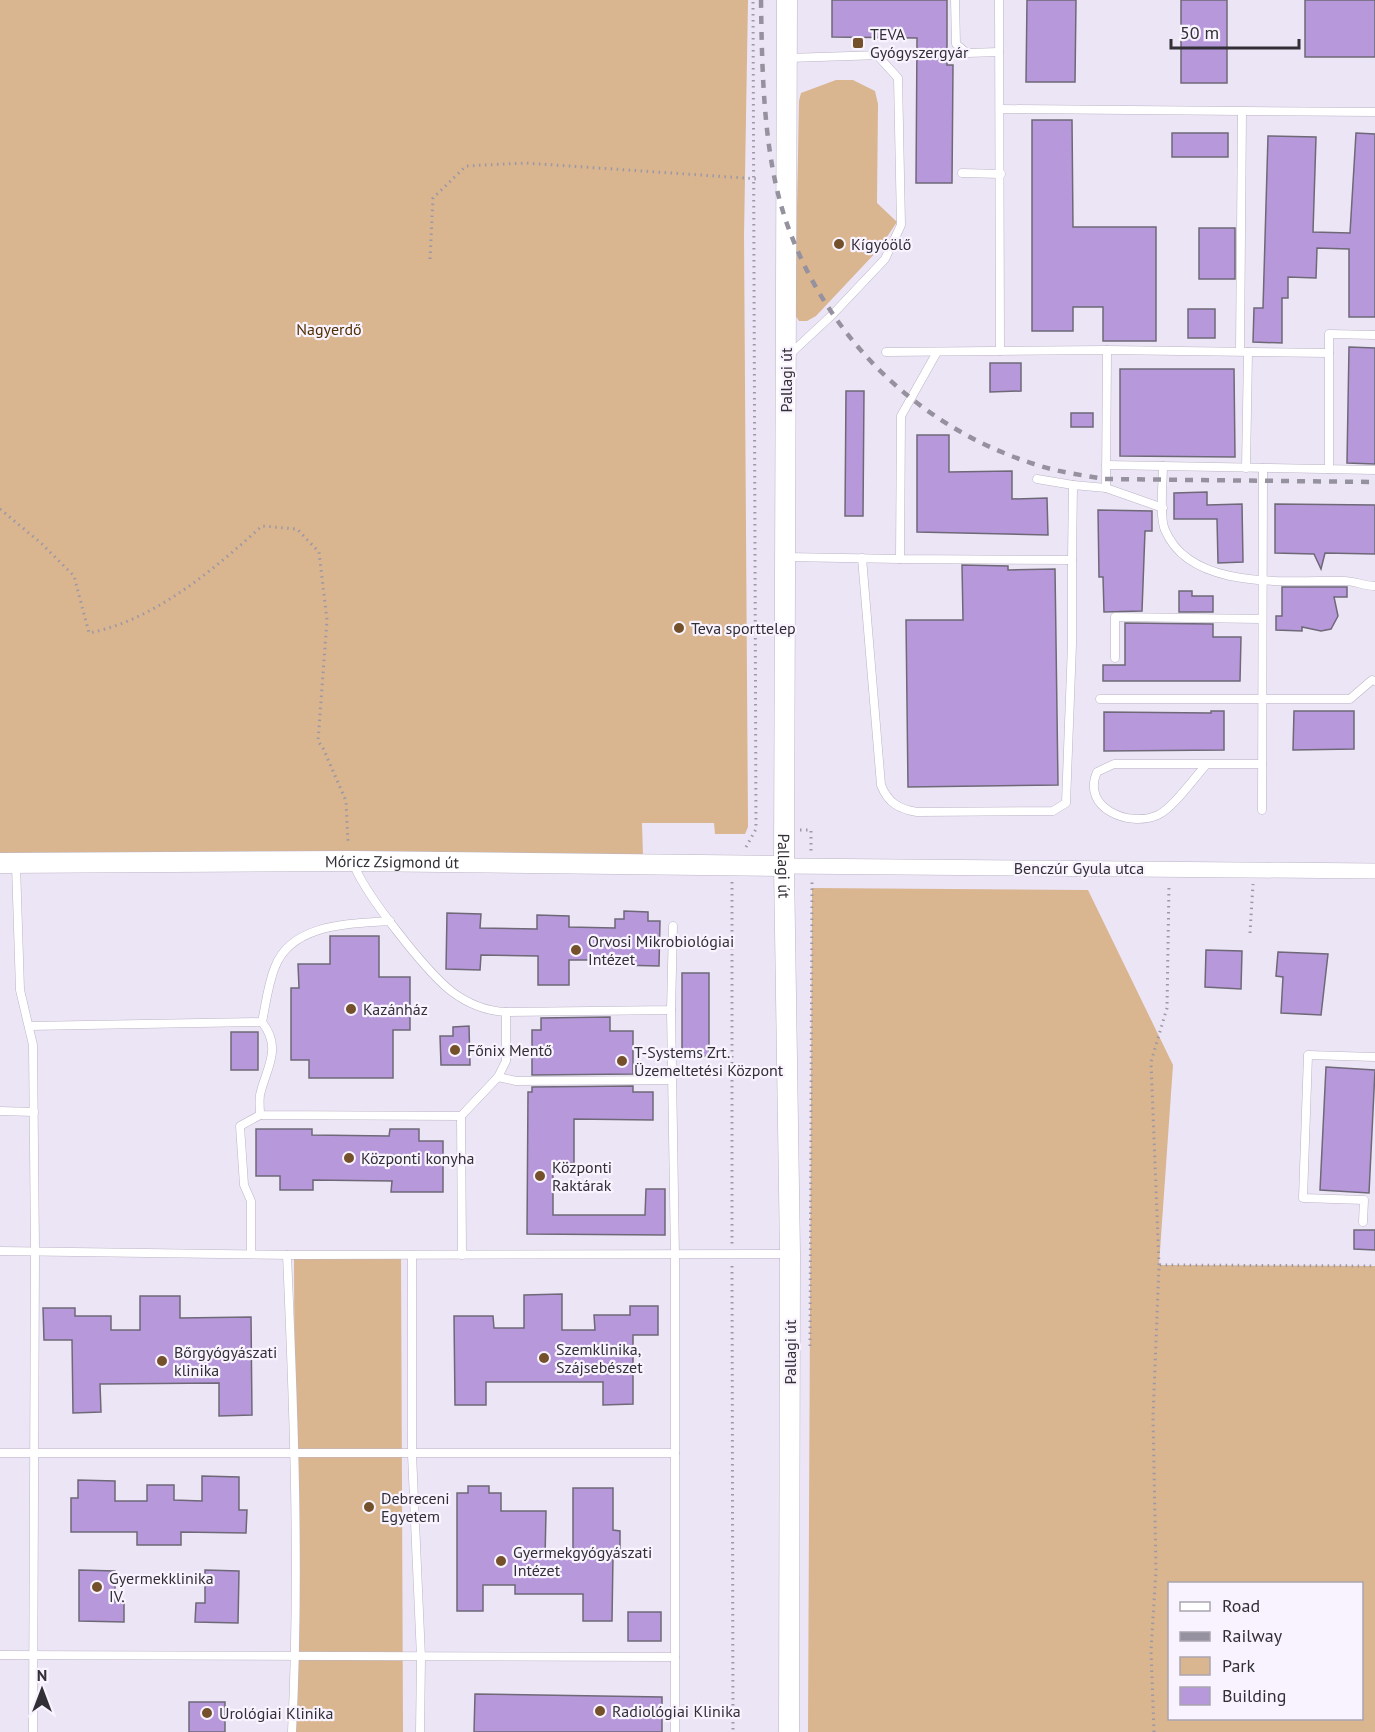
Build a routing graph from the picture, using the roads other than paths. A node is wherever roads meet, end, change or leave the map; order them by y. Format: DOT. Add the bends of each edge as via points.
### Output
graph roads {
  1 [pos="787,0"];
  2 [pos="955,0"];
  3 [pos="999,0"];
  4 [pos="999,52"];
  5 [pos="912,54"];
  6 [pos="878,55"];
  7 [pos="787,58"];
  8 [pos="1001,109"];
  9 [pos="1242,112"];
  10 [pos="1375,112"];
  11 [pos="962,173"];
  12 [pos="1000,174"];
  13 [pos="1375,335"];
  14 [pos="1107,350"];
  15 [pos="1000,351"];
  16 [pos="886,352"];
  17 [pos="938,352"];
  18 [pos="1244,352"];
  19 [pos="1329,353"];
  20 [pos="786,358"];
  21 [pos="1106,465"];
  22 [pos="1163,466"];
  23 [pos="1246,468"];
  24 [pos="1263,468"];
  25 [pos="1329,469"];
  26 [pos="1375,470"];
  27 [pos="1037,479"];
  28 [pos="1073,485"];
  29 [pos="1106,488"];
  30 [pos="1163,508"];
  31 [pos="784,557"];
  32 [pos="862,558"];
  33 [pos="900,559"];
  34 [pos="1072,560"];
  35 [pos="1262,579"];
  36 [pos="1375,586"];
  37 [pos="1262,619"];
  38 [pos="1115,658"];
  39 [pos="1375,681"];
  40 [pos="1262,698"];
  41 [pos="1100,699"];
  42 [pos="1262,764"];
  43 [pos="1206,765"];
  44 [pos="1262,810"];
  45 [pos="353,861"];
  46 [pos="8,863"];
  47 [pos="784,866"];
  48 [pos="1375,871"];
  49 [pos="390,921"];
  50 [pos="673,926"];
  51 [pos="671,1010"];
  52 [pos="506,1012"];
  53 [pos="262,1022"];
  54 [pos="29,1026"];
  55 [pos="1375,1057"];
  56 [pos="498,1077"];
  57 [pos="671,1080"];
  58 [pos="0,1111"];
  59 [pos="34,1112"];
  60 [pos="260,1115"];
  61 [pos="461,1116"];
  62 [pos="1363,1222"];
  63 [pos="0,1251"];
  64 [pos="36,1251"];
  65 [pos="251,1254"];
  66 [pos="790,1254"];
  67 [pos="287,1255"];
  68 [pos="412,1255"];
  69 [pos="462,1255"];
  70 [pos="675,1256"];
  71 [pos="34,1452"];
  72 [pos="0,1453"];
  73 [pos="675,1453"];
  74 [pos="295,1454"];
  75 [pos="412,1454"];
  76 [pos="0,1655"];
  77 [pos="33,1655"];
  78 [pos="295,1656"];
  79 [pos="675,1657"];
  80 [pos="421,1658"];
  81 [pos="33,1732"];
  82 [pos="292,1732"];
  83 [pos="420,1732"];
  84 [pos="675,1732"];
  85 [pos="789,1732"];
  1 -- 7 [label="street, Pallagi út"];
  2 -- 4 [label="lane" via="956,44 967,53"];
  3 -- 4 [label="lane"];
  4 -- 8 [label="lane"];
  5 -- 6 [label="lane"];
  6 -- 7 [label="lane"];
  6 -- 20 [label="lane" via="898,78 901,225 885,259"];
  7 -- 20 [label="street, Pallagi út"];
  8 -- 9 [label="lane"];
  8 -- 12 [label="lane"];
  9 -- 10 [label="lane"];
  9 -- 18 [label="lane"];
  11 -- 12 [label="lane"];
  12 -- 15 [label="lane"];
  13 -- 19 [label="lane" via="1329,334"];
  14 -- 15 [label="lane"];
  14 -- 18 [label="lane"];
  14 -- 21 [label="lane"];
  15 -- 17 [label="lane"];
  16 -- 17 [label="lane"];
  17 -- 33 [label="lane" via="901,416"];
  18 -- 19 [label="lane"];
  18 -- 23 [label="lane"];
  19 -- 25 [label="lane"];
  20 -- 31 [label="street, Pallagi út"];
  21 -- 22 [label="lane"];
  21 -- 29 [label="lane"];
  22 -- 23 [label="lane"];
  22 -- 30 [label="lane"];
  23 -- 24 [label="lane"];
  24 -- 25 [label="lane"];
  24 -- 35 [label="lane"];
  25 -- 26 [label="lane"];
  27 -- 28 [label="lane"];
  28 -- 29 [label="lane"];
  28 -- 34 [label="lane"];
  29 -- 30 [label="lane"];
  30 -- 35 [label="lane" via="1163,528 1196,564 1236,578"];
  31 -- 32 [label="lane"];
  31 -- 47 [label="street, Pallagi út"];
  32 -- 33 [label="lane"];
  32 -- 34 [label="lane" via="881,785 892,803 917,812 1053,811 1066,803"];
  33 -- 34 [label="lane"];
  35 -- 36 [label="lane" via="1351,581"];
  35 -- 37 [label="lane"];
  37 -- 38 [label="lane" via="1115,617"];
  37 -- 40 [label="lane"];
  39 -- 40 [label="lane" via="1350,699"];
  40 -- 41 [label="lane"];
  40 -- 42 [label="lane"];
  42 -- 43 [label="lane"];
  42 -- 44 [label="lane"];
  43 -- 43 [label="lane" via="1114,764 1097,772 1093,790 1096,801 1111,813 1148,818 1164,812"];
  45 -- 46 [label="street, Móricz Zsigmond út"];
  45 -- 47 [label="street, Móricz Zsigmond út"];
  45 -- 49 [label="lane" via="358,878"];
  46 -- 54 [label="lane" via="20,990"];
  47 -- 48 [label="street, Benczúr Gyula utca"];
  47 -- 66 [label="street, Pallagi út"];
  49 -- 52 [label="lane" via="450,990 486,1011"];
  49 -- 53 [label="lane" via="311,932 290,944 275,965"];
  50 -- 51 [label="lane"];
  51 -- 52 [label="lane"];
  51 -- 57 [label="lane"];
  52 -- 56 [label="lane" via="506,1061"];
  53 -- 54 [label="lane"];
  53 -- 60 [label="lane" via="271,1033 272,1056 260,1095"];
  54 -- 59 [label="lane"];
  55 -- 62 [label="lane" via="1308,1055 1303,1198 1364,1200"];
  56 -- 57 [label="lane" via="516,1081"];
  56 -- 61 [label="lane"];
  57 -- 70 [label="lane"];
  58 -- 59 [label="lane"];
  59 -- 64 [label="lane"];
  60 -- 61 [label="lane"];
  60 -- 65 [label="lane" via="240,1126 244,1185 251,1201"];
  61 -- 69 [label="lane"];
  63 -- 64 [label="lane"];
  64 -- 65 [label="lane"];
  64 -- 71 [label="lane"];
  65 -- 67 [label="lane"];
  66 -- 70 [label="lane"];
  66 -- 85 [label="street, Pallagi út"];
  67 -- 68 [label="lane"];
  67 -- 74 [label="lane"];
  68 -- 69 [label="lane"];
  68 -- 75 [label="lane"];
  69 -- 70 [label="lane"];
  70 -- 73 [label="lane"];
  71 -- 72 [label="lane"];
  71 -- 74 [label="lane"];
  71 -- 77 [label="lane"];
  73 -- 75 [label="lane"];
  73 -- 79 [label="lane"];
  74 -- 75 [label="lane"];
  74 -- 78 [label="lane"];
  75 -- 80 [label="lane"];
  76 -- 77 [label="lane"];
  77 -- 78 [label="lane"];
  77 -- 81 [label="lane"];
  78 -- 80 [label="lane"];
  78 -- 82 [label="lane"];
  79 -- 80 [label="lane"];
  79 -- 84 [label="lane"];
  80 -- 83 [label="lane"];
}
